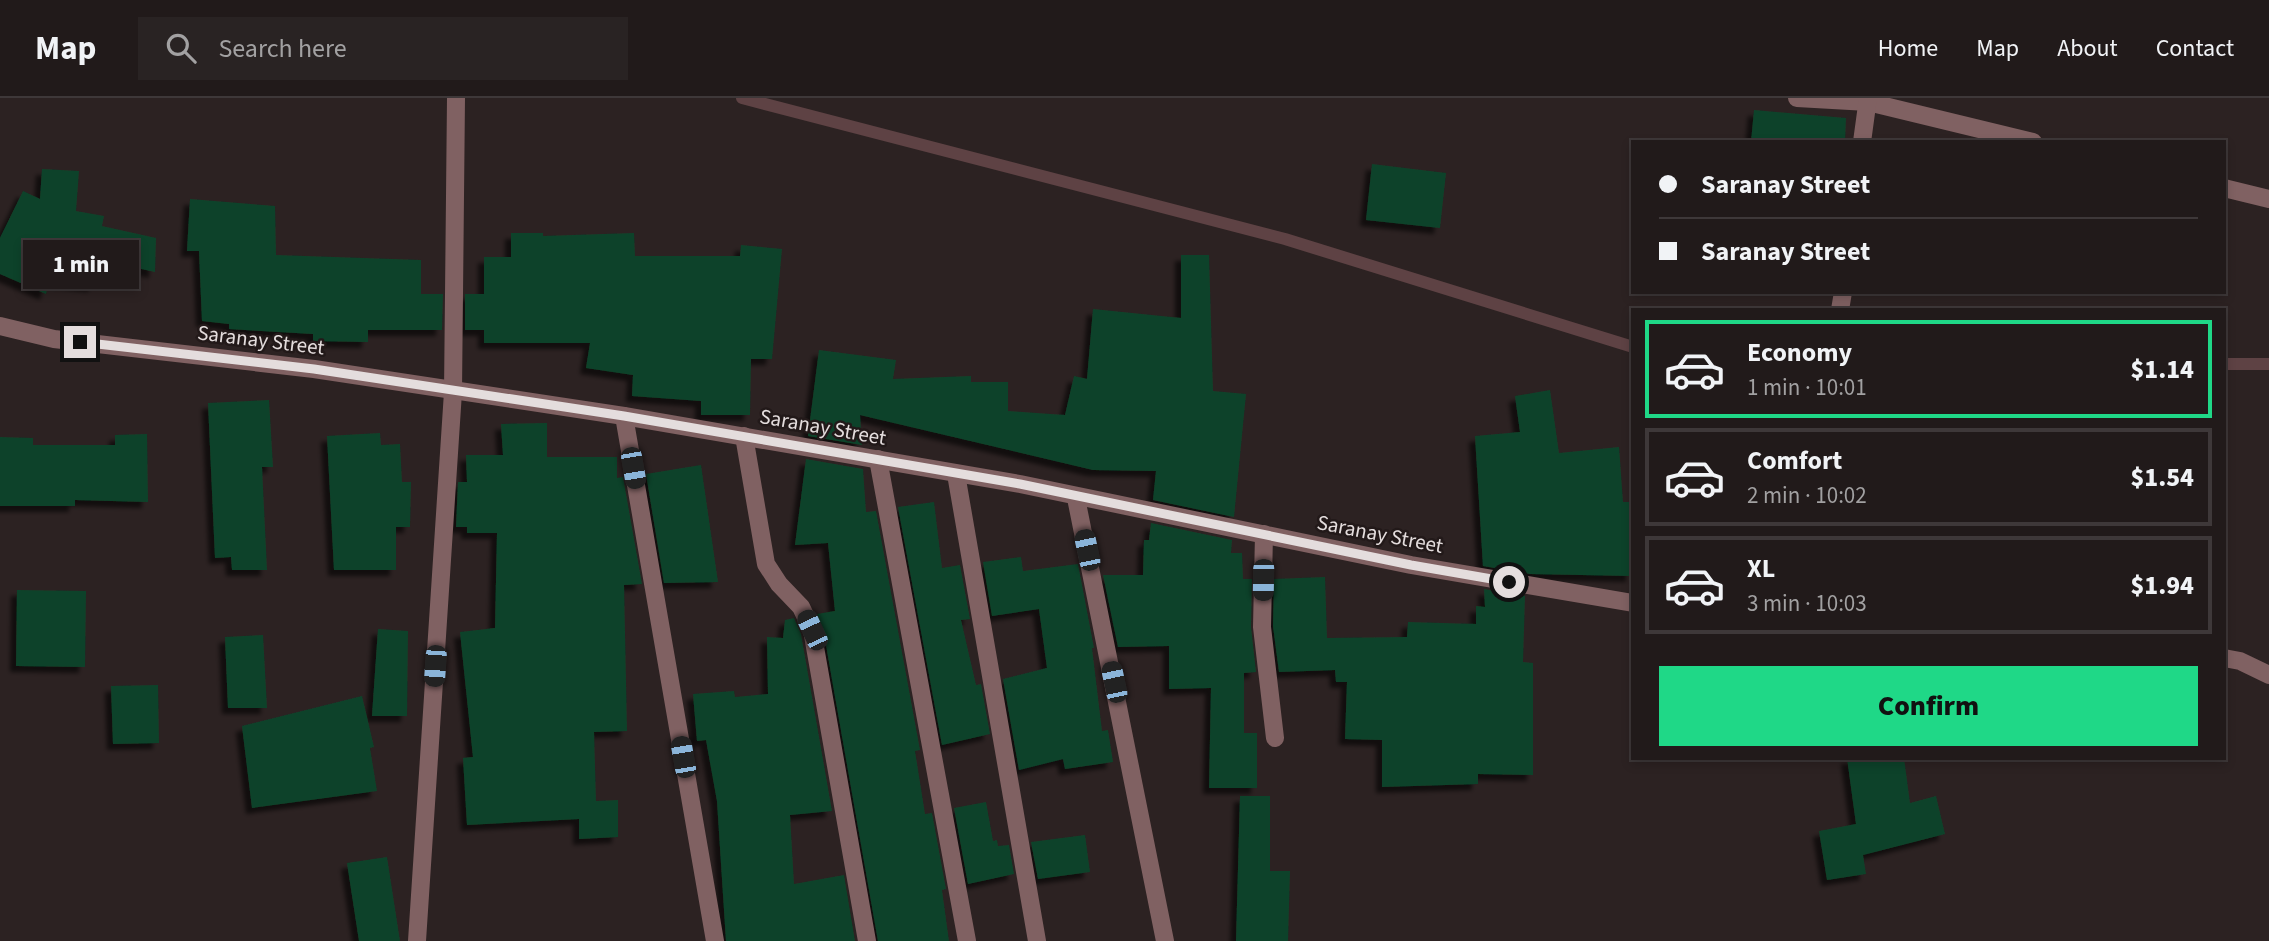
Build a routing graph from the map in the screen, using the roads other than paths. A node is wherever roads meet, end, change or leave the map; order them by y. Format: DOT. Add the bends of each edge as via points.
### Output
graph roads {
  1 [pos="456,98"];
  2 [pos="1797,98"];
  3 [pos="1868,100"];
  4 [pos="1863,140"];
  5 [pos="2025,140"];
  6 [pos="2226,188"];
  7 [pos="2269,199"];
  8 [pos="0,326"];
  9 [pos="453,392"];
  10 [pos="624,416"];
  11 [pos="744,436"];
  12 [pos="878,459"];
  13 [pos="956,474"];
  14 [pos="1076,498"];
  15 [pos="1264,534"];
  16 [pos="1631,603"];
  17 [pos="2226,658"];
  18 [pos="2269,675"];
  19 [pos="1275,738"];
  20 [pos="417,941"];
  21 [pos="715,941"];
  22 [pos="867,941"];
  23 [pos="967,941"];
  24 [pos="1037,941"];
  25 [pos="1165,941"];
  1 -- 9 [label="street"];
  2 -- 3 [label="street"];
  3 -- 4 [label="street"];
  3 -- 5 [label="street"];
  6 -- 7 [label="street"];
  8 -- 9 [label="street, Saranay Street" via="54,339 314,369"];
  9 -- 10 [label="street, Saranay Street"];
  9 -- 20 [label="street"];
  10 -- 11 [label="street, Saranay Street"];
  10 -- 21 [label="street"];
  11 -- 12 [label="street, Saranay Street"];
  11 -- 22 [label="street" via="766,564 801,607 812,630"];
  12 -- 13 [label="street, Saranay Street"];
  12 -- 23 [label="street"];
  13 -- 14 [label="street, Saranay Street"];
  13 -- 24 [label="street"];
  14 -- 15 [label="street, Saranay Street"];
  14 -- 25 [label="street"];
  15 -- 16 [label="street, Saranay Street"];
  15 -- 19 [label="street" via="1262,627"];
  17 -- 18 [label="street"];
}
